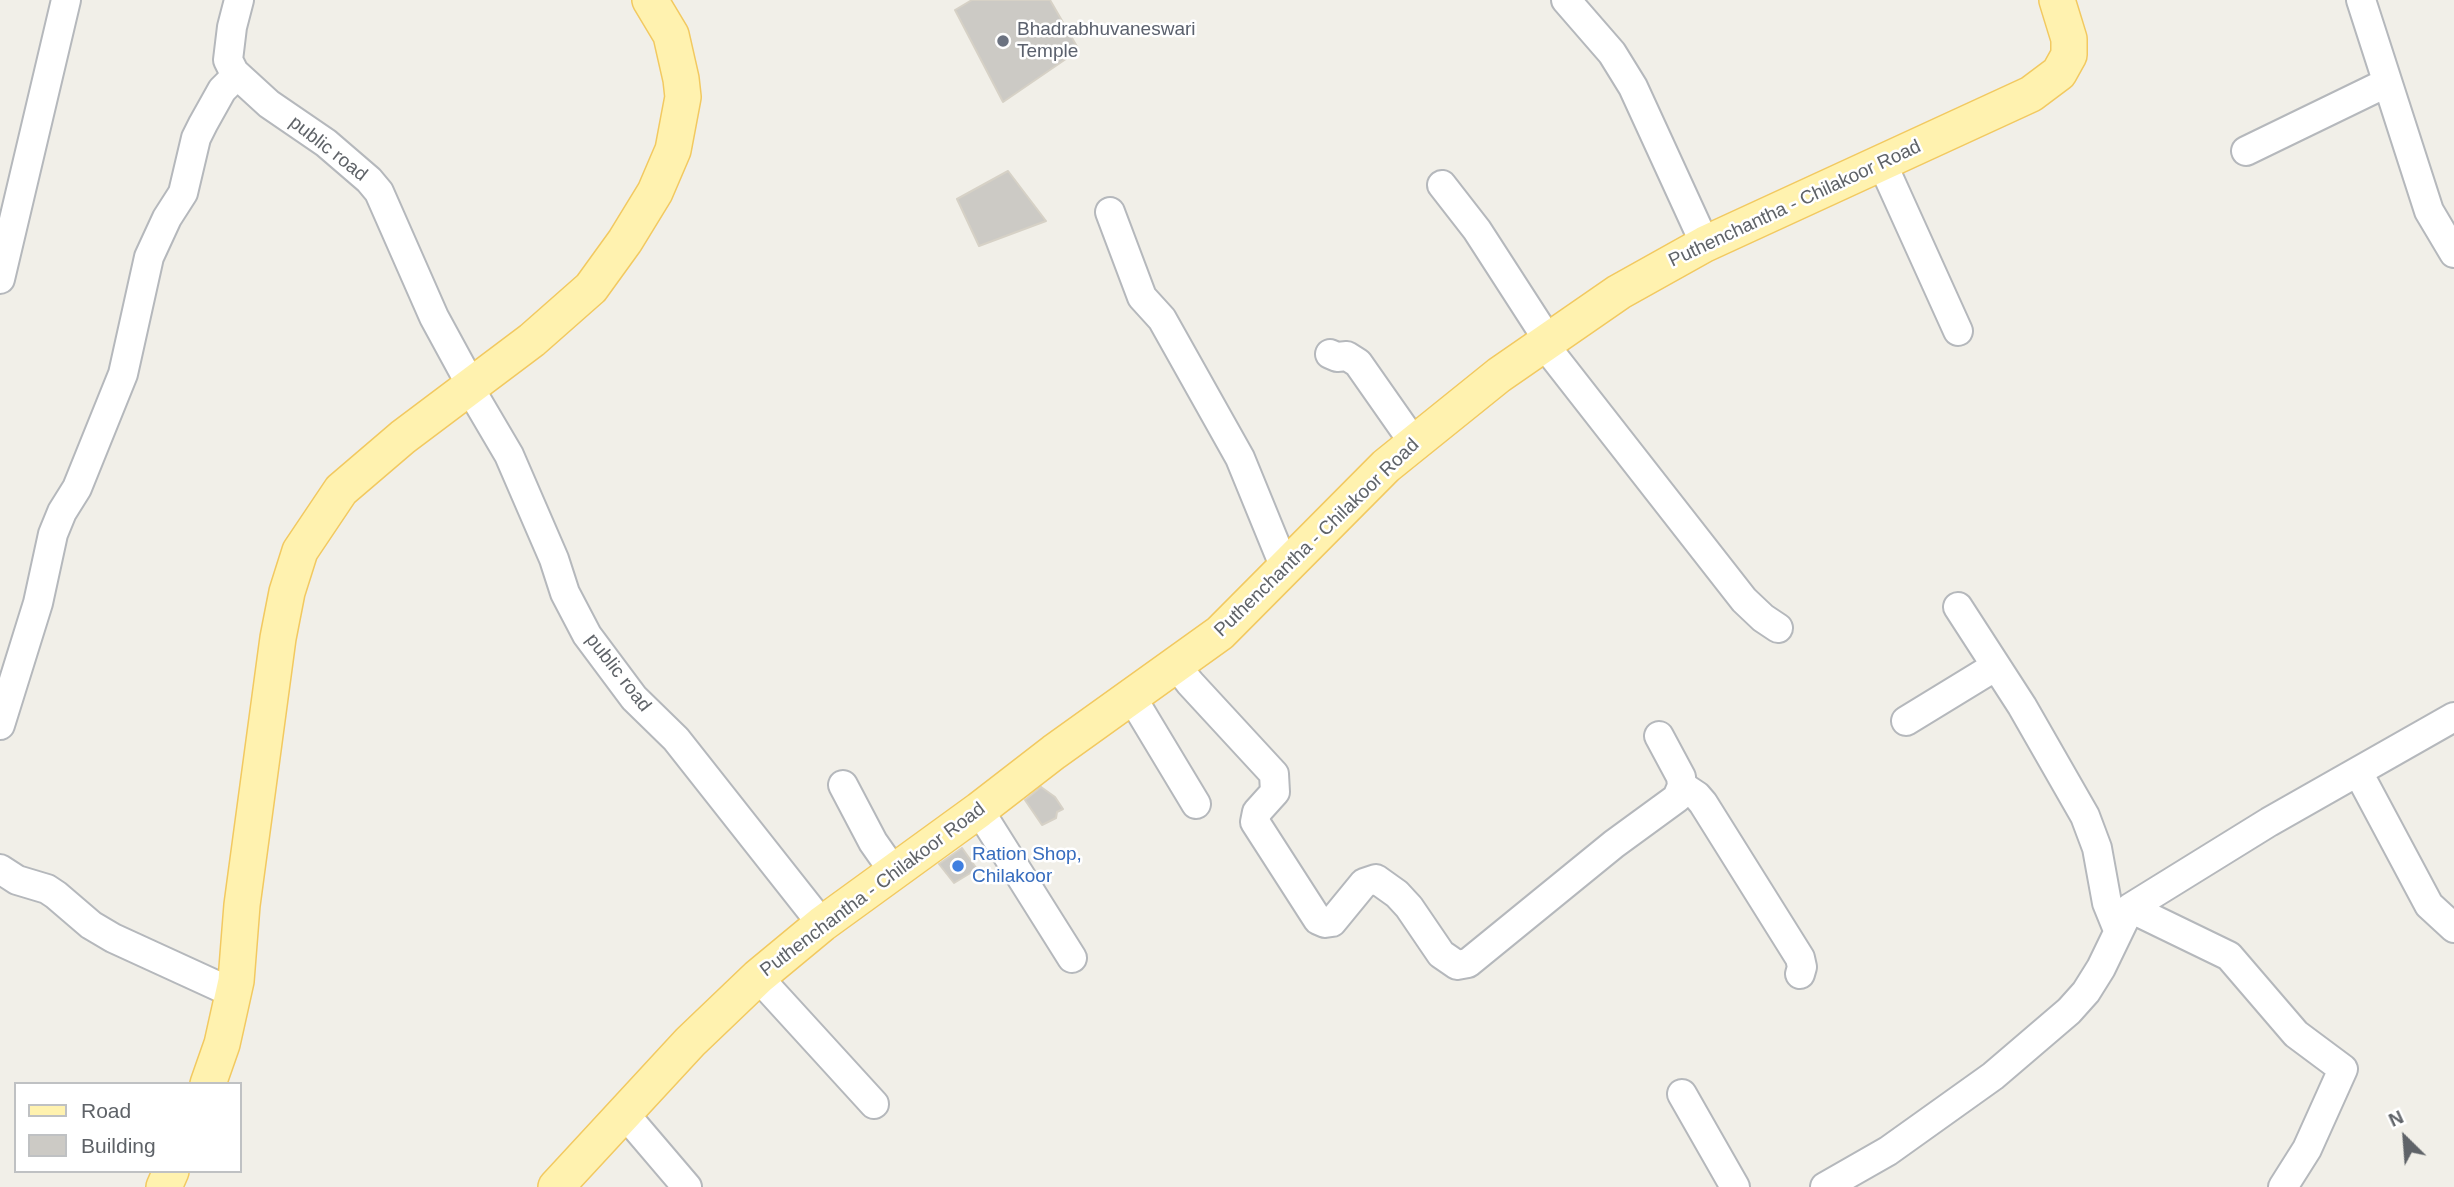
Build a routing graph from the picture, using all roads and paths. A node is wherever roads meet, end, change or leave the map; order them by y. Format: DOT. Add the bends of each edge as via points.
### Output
graph roads {
  1 [pos="66,0"];
  2 [pos="239,0"];
  3 [pos="650,0"];
  4 [pos="1566,0"];
  5 [pos="2057,0"];
  6 [pos="2361,0"];
  7 [pos="237,75"];
  8 [pos="2380,86"];
  9 [pos="2246,151"];
  10 [pos="1882,163"];
  11 [pos="1442,185"];
  12 [pos="1110,212"];
  13 [pos="1705,244"];
  14 [pos="2454,253"];
  15 [pos="0,279"];
  16 [pos="1958,331"];
  17 [pos="1546,341"];
  18 [pos="1330,354"];
  19 [pos="470,386"];
  20 [pos="1414,443"];
  21 [pos="1285,568"];
  22 [pos="1958,607"];
  23 [pos="1778,628"];
  24 [pos="1176,665"];
  25 [pos="1996,666"];
  26 [pos="1131,696"];
  27 [pos="2454,717"];
  28 [pos="1906,721"];
  29 [pos="0,725"];
  30 [pos="1659,736"];
  31 [pos="2358,772"];
  32 [pos="843,785"];
  33 [pos="1682,786"];
  34 [pos="1196,804"];
  35 [pos="979,810"];
  36 [pos="0,869"];
  37 [pos="894,872"];
  38 [pos="2124,919"];
  39 [pos="822,924"];
  40 [pos="2454,928"];
  41 [pos="1072,958"];
  42 [pos="1800,974"];
  43 [pos="758,977"];
  44 [pos="233,993"];
  45 [pos="209,1082"];
  46 [pos="1682,1094"];
  47 [pos="874,1104"];
  48 [pos="623,1112"];
  49 [pos="556,1187"];
  50 [pos="687,1187"];
  51 [pos="1735,1187"];
  52 [pos="1825,1187"];
  53 [pos="2283,1187"];
  1 -- 15 [label="street"];
  2 -- 7 [label="street" via="228,60"];
  3 -- 19 [label="main road" via="671,36 682,97 673,150 655,192 591,288"];
  4 -- 13 [label="street" via="1612,53 1633,87"];
  5 -- 10 [label="main road, Puthenchantha - Chilakoor Road" via="2069,39 2069,55 2059,73 2031,94"];
  6 -- 14 [label="street" via="2429,211"];
  7 -- 19 [label="street, public road" via="269,104 326,142 379,192"];
  7 -- 29 [label="street" via="222,90 203,124 183,193 149,257 123,374 77,488 53,534 38,603"];
  8 -- 9 [label="street"];
  10 -- 13 [label="main road, Puthenchantha - Chilakoor Road"];
  10 -- 16 [label="street"];
  11 -- 17 [label="street" via="1482,237"];
  12 -- 21 [label="street" via="1142,297 1162,319 1240,458"];
  13 -- 17 [label="main road, Puthenchantha - Chilakoor Road" via="1619,292"];
  17 -- 20 [label="main road, Puthenchantha - Chilakoor Road"];
  17 -- 23 [label="street" via="1744,600"];
  18 -- 20 [label="street" via="1358,363"];
  19 -- 39 [label="street, public road" via="509,455 587,635"];
  19 -- 44 [label="main road" via="341,491 300,551 278,638"];
  20 -- 21 [label="main road, Puthenchantha - Chilakoor Road"];
  21 -- 24 [label="main road, Puthenchantha - Chilakoor Road" via="1220,633"];
  22 -- 25 [label="street"];
  24 -- 26 [label="main road, Puthenchantha - Chilakoor Road"];
  24 -- 33 [label="street" via="1274,774 1275,792 1257,812 1255,822 1320,921 1332,922 1364,883 1376,879 1397,894 1441,954 1457,965 1468,963 1674,800"];
  25 -- 28 [label="street"];
  25 -- 38 [label="street" via="2085,816 2097,848 2107,903"];
  26 -- 34 [label="street"];
  26 -- 35 [label="main road, Puthenchantha - Chilakoor Road"];
  27 -- 31 [label="street"];
  30 -- 33 [label="street"];
  31 -- 38 [label="street" via="2269,822"];
  31 -- 40 [label="street" via="2428,905"];
  32 -- 37 [label="street"];
  33 -- 42 [label="street" via="1703,803 1800,958"];
  35 -- 37 [label="main road, Puthenchantha - Chilakoor Road"];
  35 -- 41 [label="street"];
  36 -- 44 [label="street" via="56,895 113,939"];
  37 -- 39 [label="main road, Puthenchantha - Chilakoor Road"];
  38 -- 52 [label="street" via="2101,968 2069,1011 1982,1084 1888,1151"];
  38 -- 53 [label="street" via="2230,956 2296,1034 2343,1069 2307,1149"];
  39 -- 43 [label="main road, Puthenchantha - Chilakoor Road"];
  43 -- 47 [label="street"];
  43 -- 48 [label="main road, Puthenchantha - Chilakoor Road"];
  44 -- 45 [label="main road"];
  46 -- 51 [label="street"];
  48 -- 49 [label="main road, Puthenchantha - Chilakoor Road"];
  48 -- 50 [label="street"];
}
